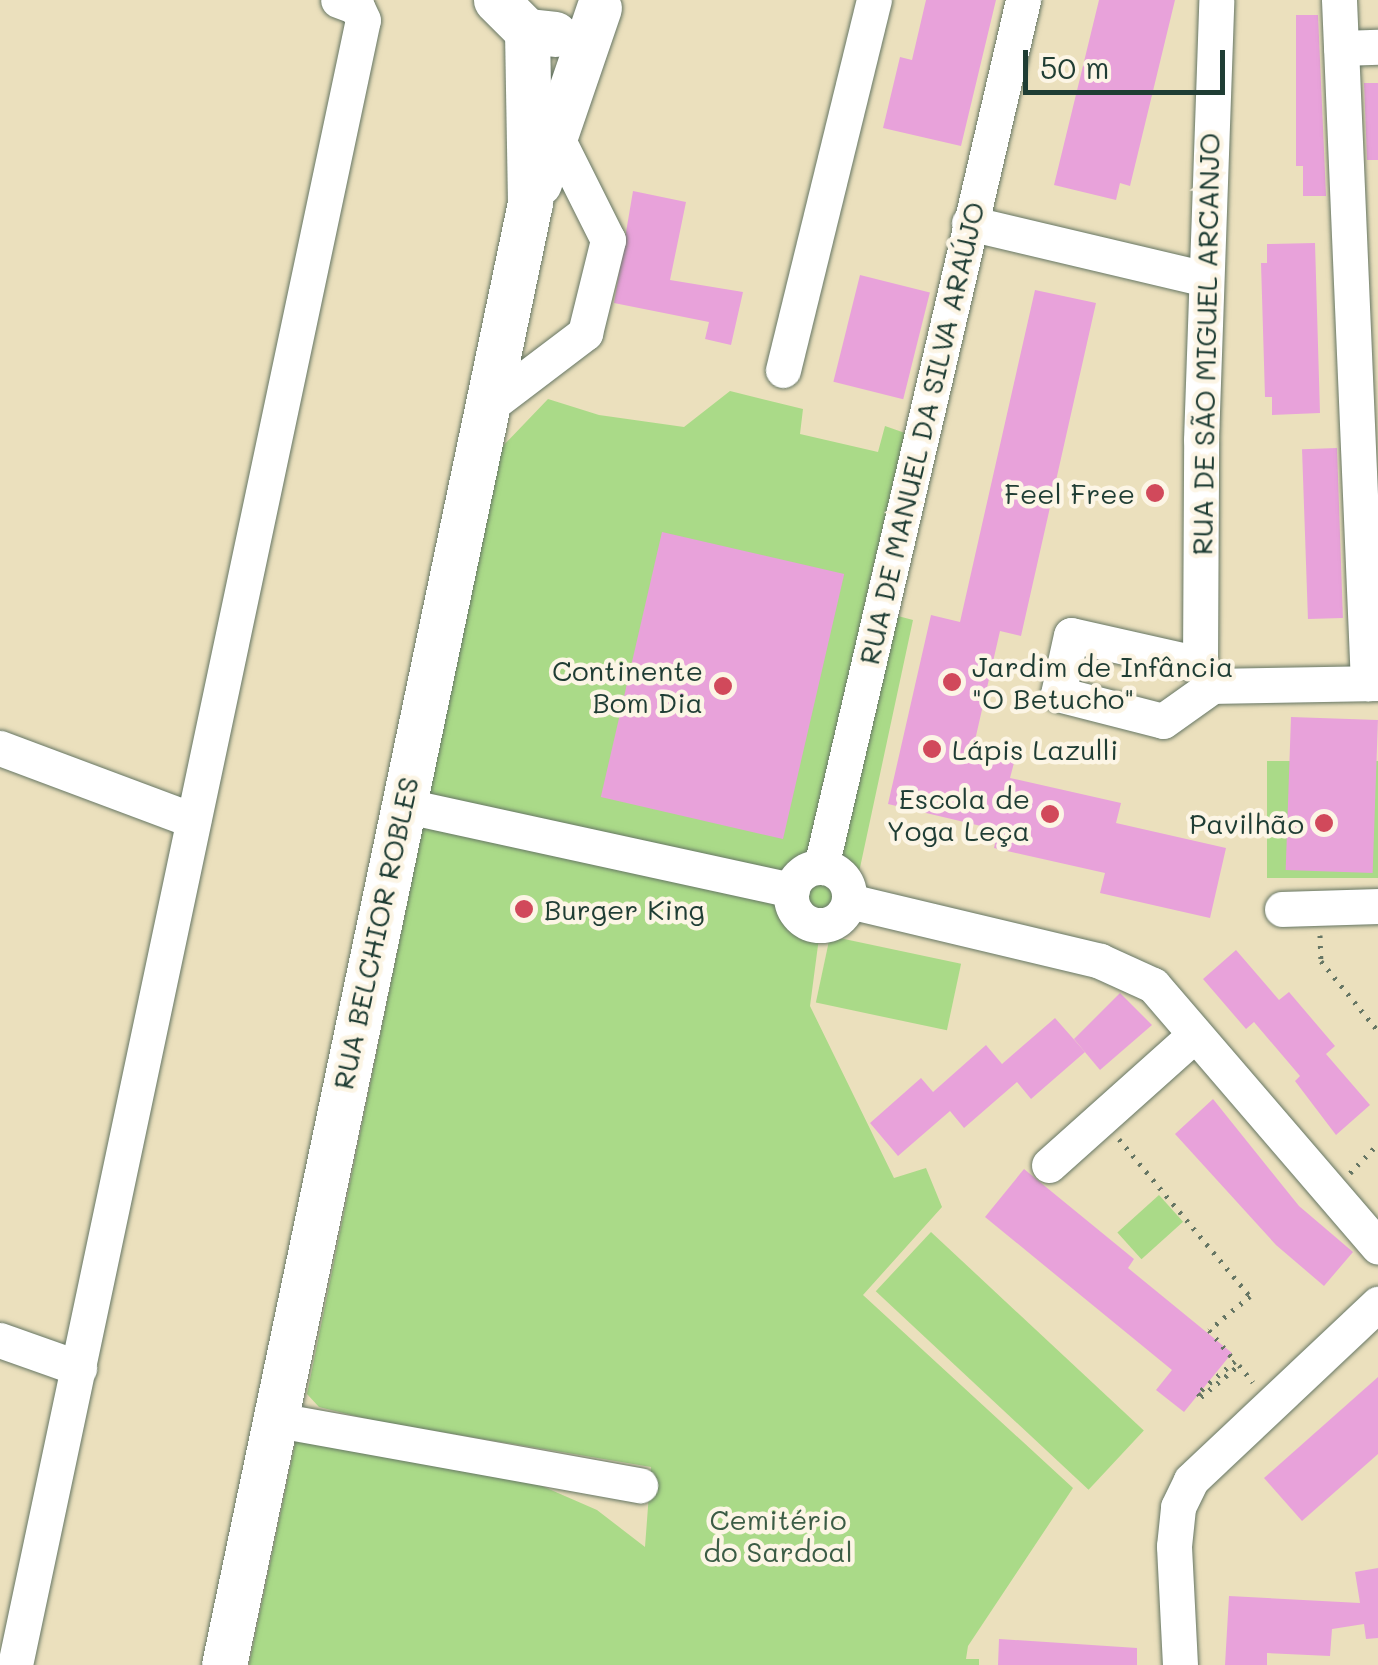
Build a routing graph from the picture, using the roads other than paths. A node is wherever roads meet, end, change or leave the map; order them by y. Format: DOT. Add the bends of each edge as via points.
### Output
graph roads {
  1 [pos="338,0"];
  2 [pos="874,0"];
  3 [pos="1023,0"];
  4 [pos="1216,0"];
  5 [pos="1338,0"];
  6 [pos="601,4"];
  7 [pos="503,9"];
  8 [pos="1378,47"];
  9 [pos="1342,48"];
  10 [pos="558,140"];
  11 [pos="530,203"];
  12 [pos="969,223"];
  13 [pos="1366,251"];
  14 [pos="1202,278"];
  15 [pos="783,370"];
  16 [pos="485,409"];
  17 [pos="1369,471"];
  18 [pos="1373,683"];
  19 [pos="0,748"];
  20 [pos="402,805"];
  21 [pos="193,820"];
  22 [pos="821,868"];
  23 [pos="792,890"];
  24 [pos="849,901"];
  25 [pos="1378,906"];
  26 [pos="1282,909"];
  27 [pos="1192,1037"];
  28 [pos="1049,1165"];
  29 [pos="1378,1247"];
  30 [pos="1378,1304"];
  31 [pos="0,1340"];
  32 [pos="78,1368"];
  33 [pos="277,1420"];
  34 [pos="640,1484"];
  35 [pos="15,1665"];
  36 [pos="224,1665"];
  37 [pos="1180,1665"];
  1 -- 21 [label="street" via="357,8 363,20"];
  2 -- 15 [label="street"];
  3 -- 12 [label="street, RUA DE MANUEL DA SILVA ARAÚJO"];
  4 -- 14 [label="street, RUA DE SÃO MIGUEL ARCANJO"];
  5 -- 9 [label="street"];
  6 -- 7 [label="main road" via="567,33"];
  6 -- 10 [label="main road, RUA BELCHIOR ROBLES"];
  7 -- 11 [label="main road, RUA BELCHIOR ROBLES"];
  8 -- 9 [label="street"];
  9 -- 13 [label="street"];
  10 -- 11 [label="main road, RUA BELCHIOR ROBLES"];
  10 -- 16 [label="street" via="608,240 585,333"];
  11 -- 16 [label="main road, RUA BELCHIOR ROBLES"];
  12 -- 14 [label="street"];
  12 -- 22 [label="street, RUA DE MANUEL DA SILVA ARAÚJO"];
  13 -- 17 [label="street"];
  14 -- 18 [label="street, RUA DE SÃO MIGUEL ARCANJO" via="1206,675"];
  16 -- 20 [label="main road, RUA BELCHIOR ROBLES"];
  17 -- 18 [label="street"];
  19 -- 21 [label="street"];
  20 -- 23 [label="street"];
  20 -- 33 [label="main road, RUA BELCHIOR ROBLES"];
  21 -- 32 [label="street"];
  22 -- 23 [label="street" via="802,873"];
  22 -- 24 [label="street" via="839,874"];
  23 -- 24 [label="street" via="799,916 815,924 840,917"];
  24 -- 27 [label="street" via="1100,961 1153,985"];
  25 -- 26 [label="street"];
  27 -- 28 [label="street"];
  27 -- 29 [label="street"];
  30 -- 37 [label="street" via="1192,1480 1178,1507"];
  31 -- 32 [label="street"];
  32 -- 35 [label="street"];
  33 -- 34 [label="street"];
  33 -- 36 [label="main road, RUA BELCHIOR ROBLES"];
}
